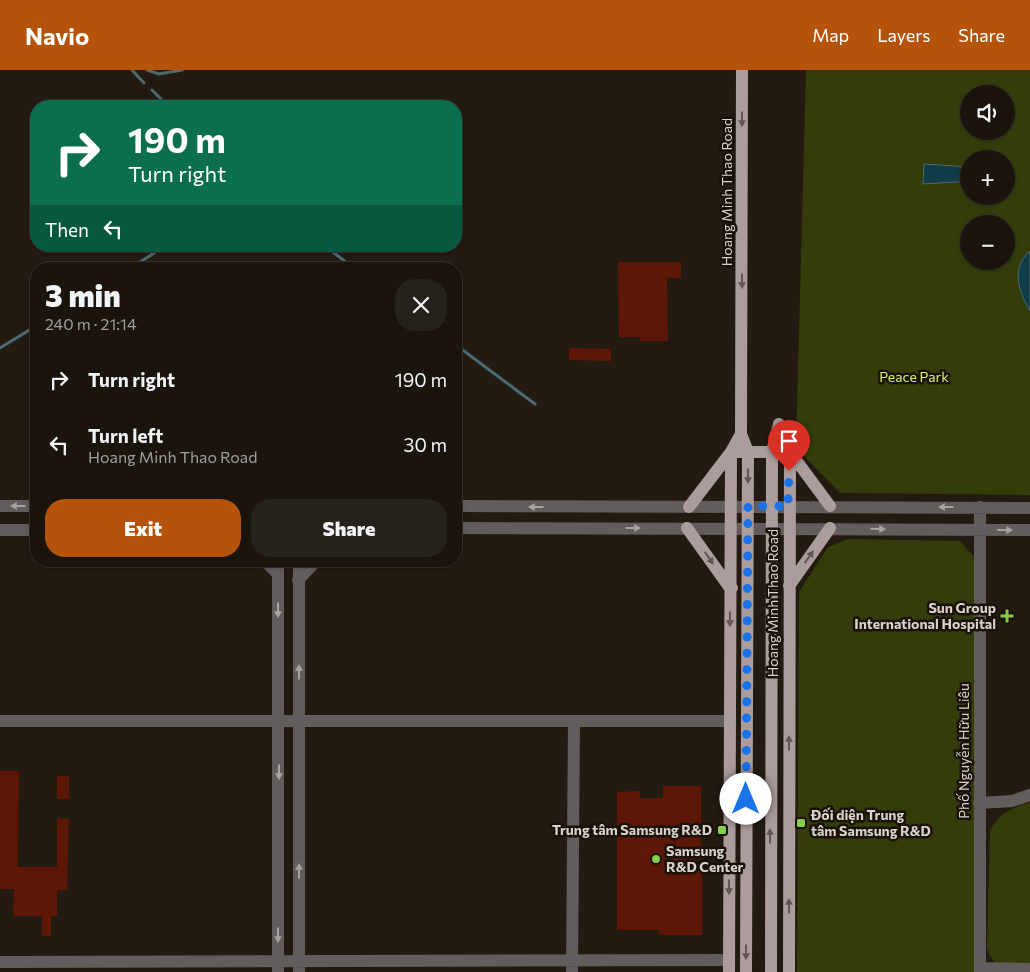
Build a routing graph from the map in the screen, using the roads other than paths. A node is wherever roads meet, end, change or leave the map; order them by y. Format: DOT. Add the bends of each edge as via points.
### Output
graph roads {
  1 [pos="742,70"];
  2 [pos="742,434"];
  3 [pos="731,452"];
  4 [pos="748,452"];
  5 [pos="772,452"];
  6 [pos="790,452"];
  7 [pos="0,506"];
  8 [pos="30,506"];
  9 [pos="462,506"];
  10 [pos="731,506"];
  11 [pos="748,506"];
  12 [pos="771,506"];
  13 [pos="788,506"];
  14 [pos="830,506"];
  15 [pos="689,507"];
  16 [pos="980,507"];
  17 [pos="1030,508"];
  18 [pos="462,528"];
  19 [pos="688,528"];
  20 [pos="731,528"];
  21 [pos="748,528"];
  22 [pos="771,528"];
  23 [pos="788,528"];
  24 [pos="830,528"];
  25 [pos="0,530"];
  26 [pos="30,530"];
  27 [pos="980,530"];
  28 [pos="1030,530"];
  29 [pos="271,567"];
  30 [pos="278,567"];
  31 [pos="299,567"];
  32 [pos="310,567"];
  33 [pos="278,574"];
  34 [pos="298,580"];
  35 [pos="770,586"];
  36 [pos="788,586"];
  37 [pos="730,588"];
  38 [pos="747,588"];
  39 [pos="0,721"];
  40 [pos="279,721"];
  41 [pos="300,721"];
  42 [pos="574,721"];
  43 [pos="730,721"];
  44 [pos="1030,795"];
  45 [pos="979,803"];
  46 [pos="0,962"];
  47 [pos="299,966"];
  48 [pos="572,966"];
  49 [pos="729,966"];
  50 [pos="278,967"];
  51 [pos="1030,969"];
  52 [pos="980,970"];
  53 [pos="746,972"];
  54 [pos="771,972"];
  55 [pos="788,972"];
  1 -- 2 [label="main road, Hoang Minh Thao Road, one-way"];
  2 -- 3 [label="main road"];
  2 -- 4 [label="main road, Hoang Minh Thao Road"];
  3 -- 4 [label="main road"];
  3 -- 10 [label="main road"];
  3 -- 15 [label="main road"];
  4 -- 5 [label="main road"];
  4 -- 11 [label="main road, Hoang Minh Thao Road, one-way"];
  5 -- 6 [label="main road"];
  5 -- 6 [label="main road, Hoang Minh Thao Road" via="779,424"];
  5 -- 12 [label="main road, Hoang Minh Thao Road"];
  6 -- 13 [label="main road, Hoang Minh Thao Road"];
  6 -- 14 [label="main road"];
  8 -- 7 [label="street, one-way"];
  15 -- 9 [label="street, one-way"];
  10 -- 11 [label="street"];
  10 -- 15 [label="street"];
  10 -- 20 [label="main road"];
  11 -- 12 [label="street"];
  11 -- 21 [label="main road, Hoang Minh Thao Road"];
  12 -- 13 [label="street"];
  12 -- 22 [label="main road, Hoang Minh Thao Road"];
  13 -- 14 [label="street"];
  13 -- 23 [label="main road, Hoang Minh Thao Road"];
  16 -- 14 [label="street, one-way"];
  16 -- 17 [label="street"];
  16 -- 27 [label="street, Phố Nguyễn Hữu Liêu"];
  18 -- 19 [label="street, one-way"];
  19 -- 20 [label="street"];
  19 -- 37 [label="main road, one-way"];
  20 -- 21 [label="street"];
  20 -- 37 [label="main road"];
  21 -- 22 [label="street"];
  21 -- 38 [label="main road, Hoang Minh Thao Road"];
  22 -- 23 [label="street"];
  22 -- 35 [label="main road, Hoang Minh Thao Road"];
  23 -- 24 [label="street"];
  23 -- 36 [label="main road, Hoang Minh Thao Road"];
  24 -- 27 [label="street, one-way"];
  36 -- 24 [label="main road, one-way"];
  25 -- 26 [label="street"];
  27 -- 28 [label="street, one-way"];
  27 -- 45 [label="street, Phố Nguyễn Hữu Liêu"];
  29 -- 33 [label="street"];
  30 -- 33 [label="street"];
  31 -- 34 [label="street"];
  32 -- 34 [label="street"];
  33 -- 40 [label="street, one-way"];
  41 -- 34 [label="street, one-way"];
  35 -- 36 [label="main road"];
  54 -- 35 [label="main road, Hoang Minh Thao Road, one-way"];
  55 -- 36 [label="main road, Hoang Minh Thao Road, one-way"];
  37 -- 38 [label="main road"];
  37 -- 43 [label="main road, one-way"];
  38 -- 53 [label="main road, Hoang Minh Thao Road, one-way"];
  39 -- 40 [label="street"];
  40 -- 41 [label="street"];
  40 -- 50 [label="street, one-way"];
  41 -- 42 [label="street"];
  47 -- 41 [label="street, one-way"];
  42 -- 43 [label="street"];
  42 -- 48 [label="street"];
  43 -- 49 [label="main road, one-way"];
  44 -- 45 [label="street" via="1012,801"];
  45 -- 52 [label="street, Phố Nguyễn Hữu Liêu"];
  46 -- 50 [label="street"];
  47 -- 48 [label="street"];
  47 -- 50 [label="street"];
  48 -- 49 [label="street"];
  51 -- 52 [label="street"];
}
